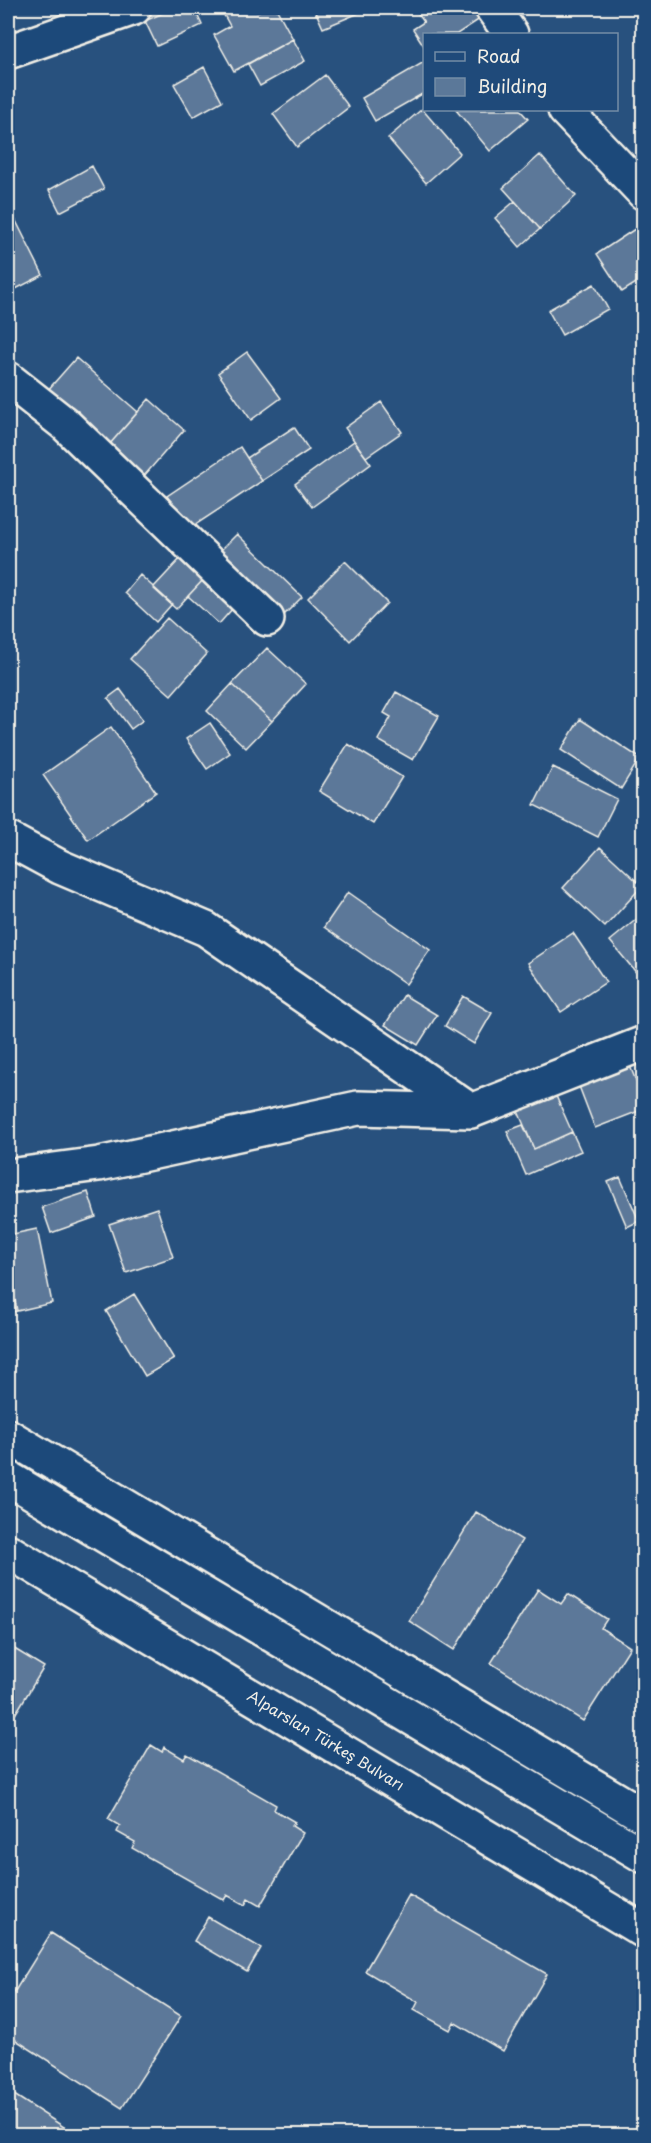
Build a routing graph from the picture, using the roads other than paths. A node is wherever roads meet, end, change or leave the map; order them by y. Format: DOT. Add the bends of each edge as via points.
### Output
graph roads {
  1 [pos="134,8"];
  2 [pos="492,8"];
  3 [pos="510,33"];
  4 [pos="8,52"];
  5 [pos="566,111"];
  6 [pos="644,193"];
  7 [pos="8,379"];
  8 [pos="267,619"];
  9 [pos="8,840"];
  10 [pos="644,1043"];
  11 [pos="471,1111"];
  12 [pos="8,1176"];
  13 [pos="8,1436"];
  14 [pos="8,1478"];
  15 [pos="8,1551"];
  16 [pos="644,1816"];
  17 [pos="644,1856"];
  18 [pos="644,1931"];
  1 -- 4 [label="street"];
  2 -- 3 [label="street"];
  5 -- 6 [label="street"];
  7 -- 8 [label="street" via="65,424"];
  9 -- 11 [label="street" via="60,867 206,929"];
  10 -- 11 [label="street"];
  11 -- 12 [label="street" via="358,1108 99,1164"];
  13 -- 16 [label="street"];
  14 -- 17 [label="street"];
  15 -- 18 [label="street, Alparslan Türkeş Bulvarı"];
}
